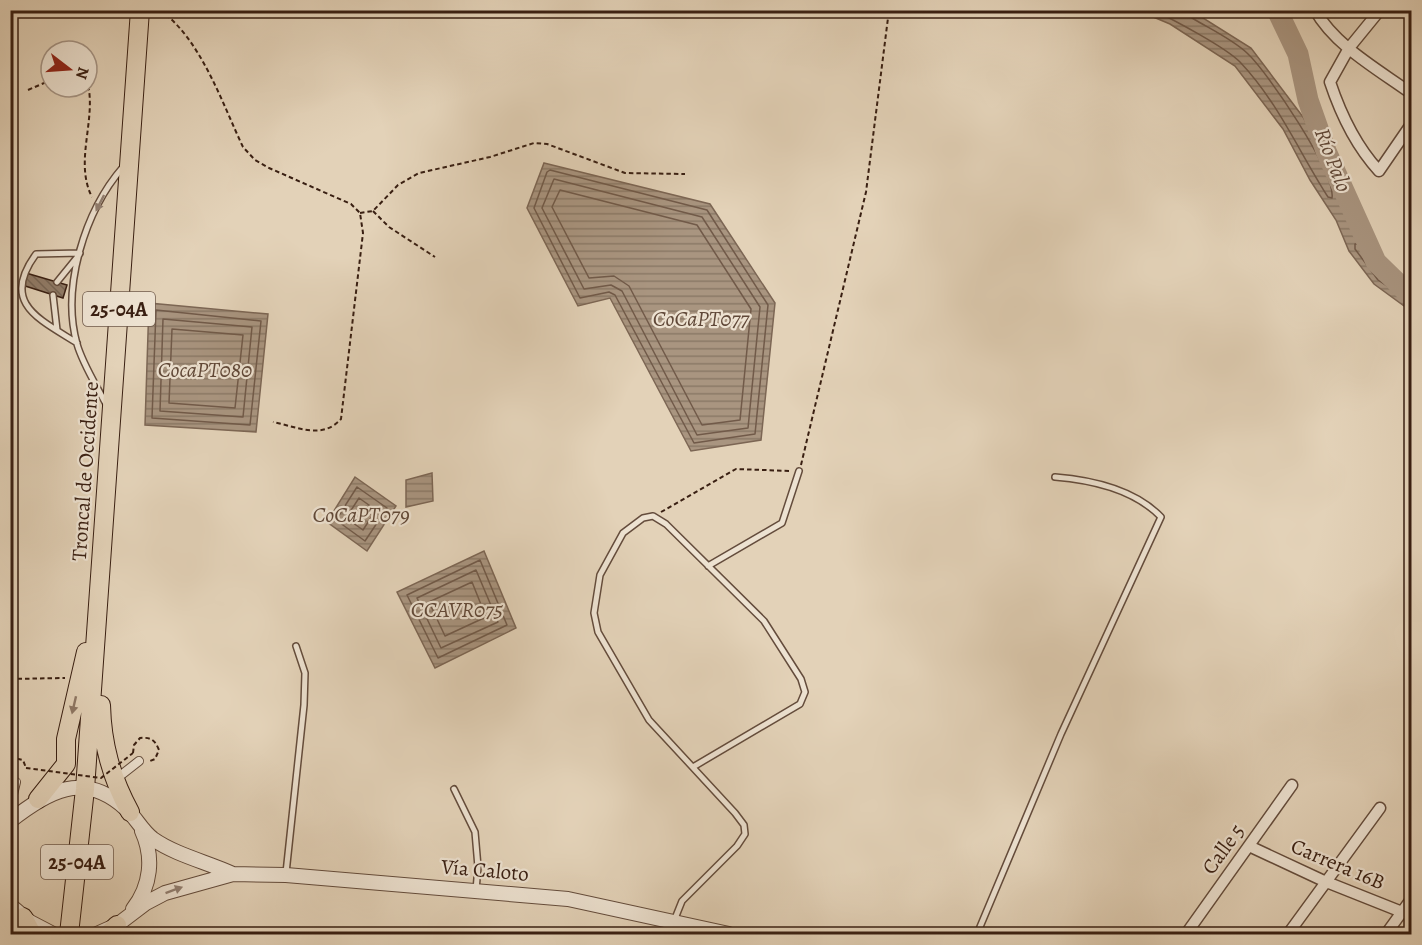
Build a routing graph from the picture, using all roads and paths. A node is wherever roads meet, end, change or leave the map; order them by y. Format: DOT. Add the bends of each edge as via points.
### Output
graph roads {
  1 [pos="140,10"];
  2 [pos="160,10"];
  3 [pos="889,10"];
  4 [pos="1315,10"];
  5 [pos="1380,10"];
  6 [pos="1349,48"];
  7 [pos="39,85"];
  8 [pos="28,90"];
  9 [pos="1412,94"];
  10 [pos="90,99"];
  11 [pos="1412,123"];
  12 [pos="130,159"];
  13 [pos="685,174"];
  14 [pos="99,204"];
  15 [pos="373,211"];
  16 [pos="360,213"];
  17 [pos="80,253"];
  18 [pos="435,257"];
  19 [pos="57,282"];
  20 [pos="53,295"];
  21 [pos="57,330"];
  22 [pos="77,343"];
  23 [pos="111,416"];
  24 [pos="273,422"];
  25 [pos="799,471"];
  26 [pos="1055,477"];
  27 [pos="653,516"];
  28 [pos="708,566"];
  29 [pos="98,607"];
  30 [pos="296,646"];
  31 [pos="10,679"];
  32 [pos="80,679"];
  33 [pos="10,757"];
  34 [pos="138,761"];
  35 [pos="693,767"];
  36 [pos="114,780"];
  37 [pos="16,782"];
  38 [pos="1292,785"];
  39 [pos="85,789"];
  40 [pos="454,789"];
  41 [pos="24,805"];
  42 [pos="1380,808"];
  43 [pos="135,819"];
  44 [pos="10,820"];
  45 [pos="10,827"];
  46 [pos="1249,846"];
  47 [pos="233,874"];
  48 [pos="286,875"];
  49 [pos="1324,881"];
  50 [pos="476,890"];
  51 [pos="1412,898"];
  52 [pos="15,908"];
  53 [pos="1407,914"];
  54 [pos="674,921"];
  55 [pos="116,926"];
  56 [pos="32,934"];
  57 [pos="53,934"];
  58 [pos="69,934"];
  59 [pos="97,934"];
  60 [pos="729,934"];
  61 [pos="977,934"];
  62 [pos="1185,934"];
  63 [pos="1288,934"];
  64 [pos="1386,934"];
  1 -- 12 [label="highway, Troncal de Occidente / 25-04A"];
  2 -- 16 [label="path" via="183,30 243,147 255,160 351,204"];
  3 -- 25 [label="path" via="866,192"];
  4 -- 6 [label="street" via="1322,23"];
  5 -- 6 [label="street"];
  6 -- 9 [label="street"];
  6 -- 11 [label="street" via="1330,82 1351,134 1379,171"];
  7 -- 8 [label="path"];
  10 -- 14 [label="path" via="83,173"];
  12 -- 14 [label="lane, one-way"];
  12 -- 23 [label="highway, Troncal de Occidente / 25-04A"];
  13 -- 15 [label="path" via="625,173 547,144 534,143 418,173 398,185"];
  14 -- 17 [label="lane"];
  15 -- 16 [label="path"];
  15 -- 18 [label="path" via="389,227"];
  16 -- 24 [label="path" via="363,233 341,418 332,428 320,431"];
  17 -- 19 [label="lane"];
  17 -- 21 [label="lane" via="36,254 25,267 18,294 24,309"];
  17 -- 22 [label="lane" via="71,300"];
  20 -- 21 [label="lane"];
  21 -- 22 [label="lane"];
  22 -- 23 [label="lane"];
  23 -- 29 [label="highway, Troncal de Occidente / 25-04A"];
  25 -- 27 [label="path" via="736,469"];
  25 -- 28 [label="lane" via="782,523"];
  26 -- 61 [label="lane" via="1110,486 1161,517 1061,734"];
  27 -- 28 [label="lane"];
  27 -- 35 [label="lane" via="643,518 623,533 600,575 594,613 598,632 650,720"];
  28 -- 35 [label="lane" via="764,621 801,679 805,692 800,704"];
  29 -- 32 [label="highway"];
  29 -- 36 [label="highway" via="102,734"];
  29 -- 39 [label="highway, Troncal de Occidente / 25-04A"];
  30 -- 48 [label="lane" via="305,673 304,705"];
  31 -- 32 [label="path"];
  32 -- 41 [label="highway, one-way" via="66,739 66,764"];
  33 -- 34 [label="path, bridge" via="23,760 26,768 102,778 133,753 140,738 149,737 159,750 155,759 147,763"];
  34 -- 36 [label="street"];
  35 -- 54 [label="lane" via="735,813 745,834 682,901"];
  36 -- 43 [label="highway"];
  37 -- 41 [label="street"];
  38 -- 46 [label="street, Calle 5"];
  39 -- 41 [label="street, Vía Caloto" via="61,790"];
  39 -- 43 [label="street, Vía Caloto" via="109,796"];
  39 -- 58 [label="highway, Troncal de Occidente / 25-04A"];
  40 -- 50 [label="lane" via="475,832"];
  41 -- 44 [label="street, Vía Caloto"];
  41 -- 45 [label="street"];
  42 -- 49 [label="street"];
  43 -- 47 [label="street, Vía Caloto" via="162,844"];
  43 -- 55 [label="street" via="149,853 149,871 141,898"];
  46 -- 49 [label="street, Carrera 16B"];
  46 -- 62 [label="street, Calle 5"];
  47 -- 48 [label="street, Vía Caloto"];
  55 -- 47 [label="street, Vía Caloto, one-way" via="165,893"];
  48 -- 50 [label="street, Vía Caloto"];
  49 -- 53 [label="street, Carrera 16B"];
  49 -- 63 [label="street"];
  50 -- 54 [label="street, Vía Caloto" via="568,899"];
  51 -- 53 [label="street"];
  52 -- 56 [label="highway"];
  52 -- 57 [label="street"];
  53 -- 64 [label="street"];
  54 -- 60 [label="street, Vía Caloto"];
  55 -- 59 [label="street, Vía Caloto"];
}
